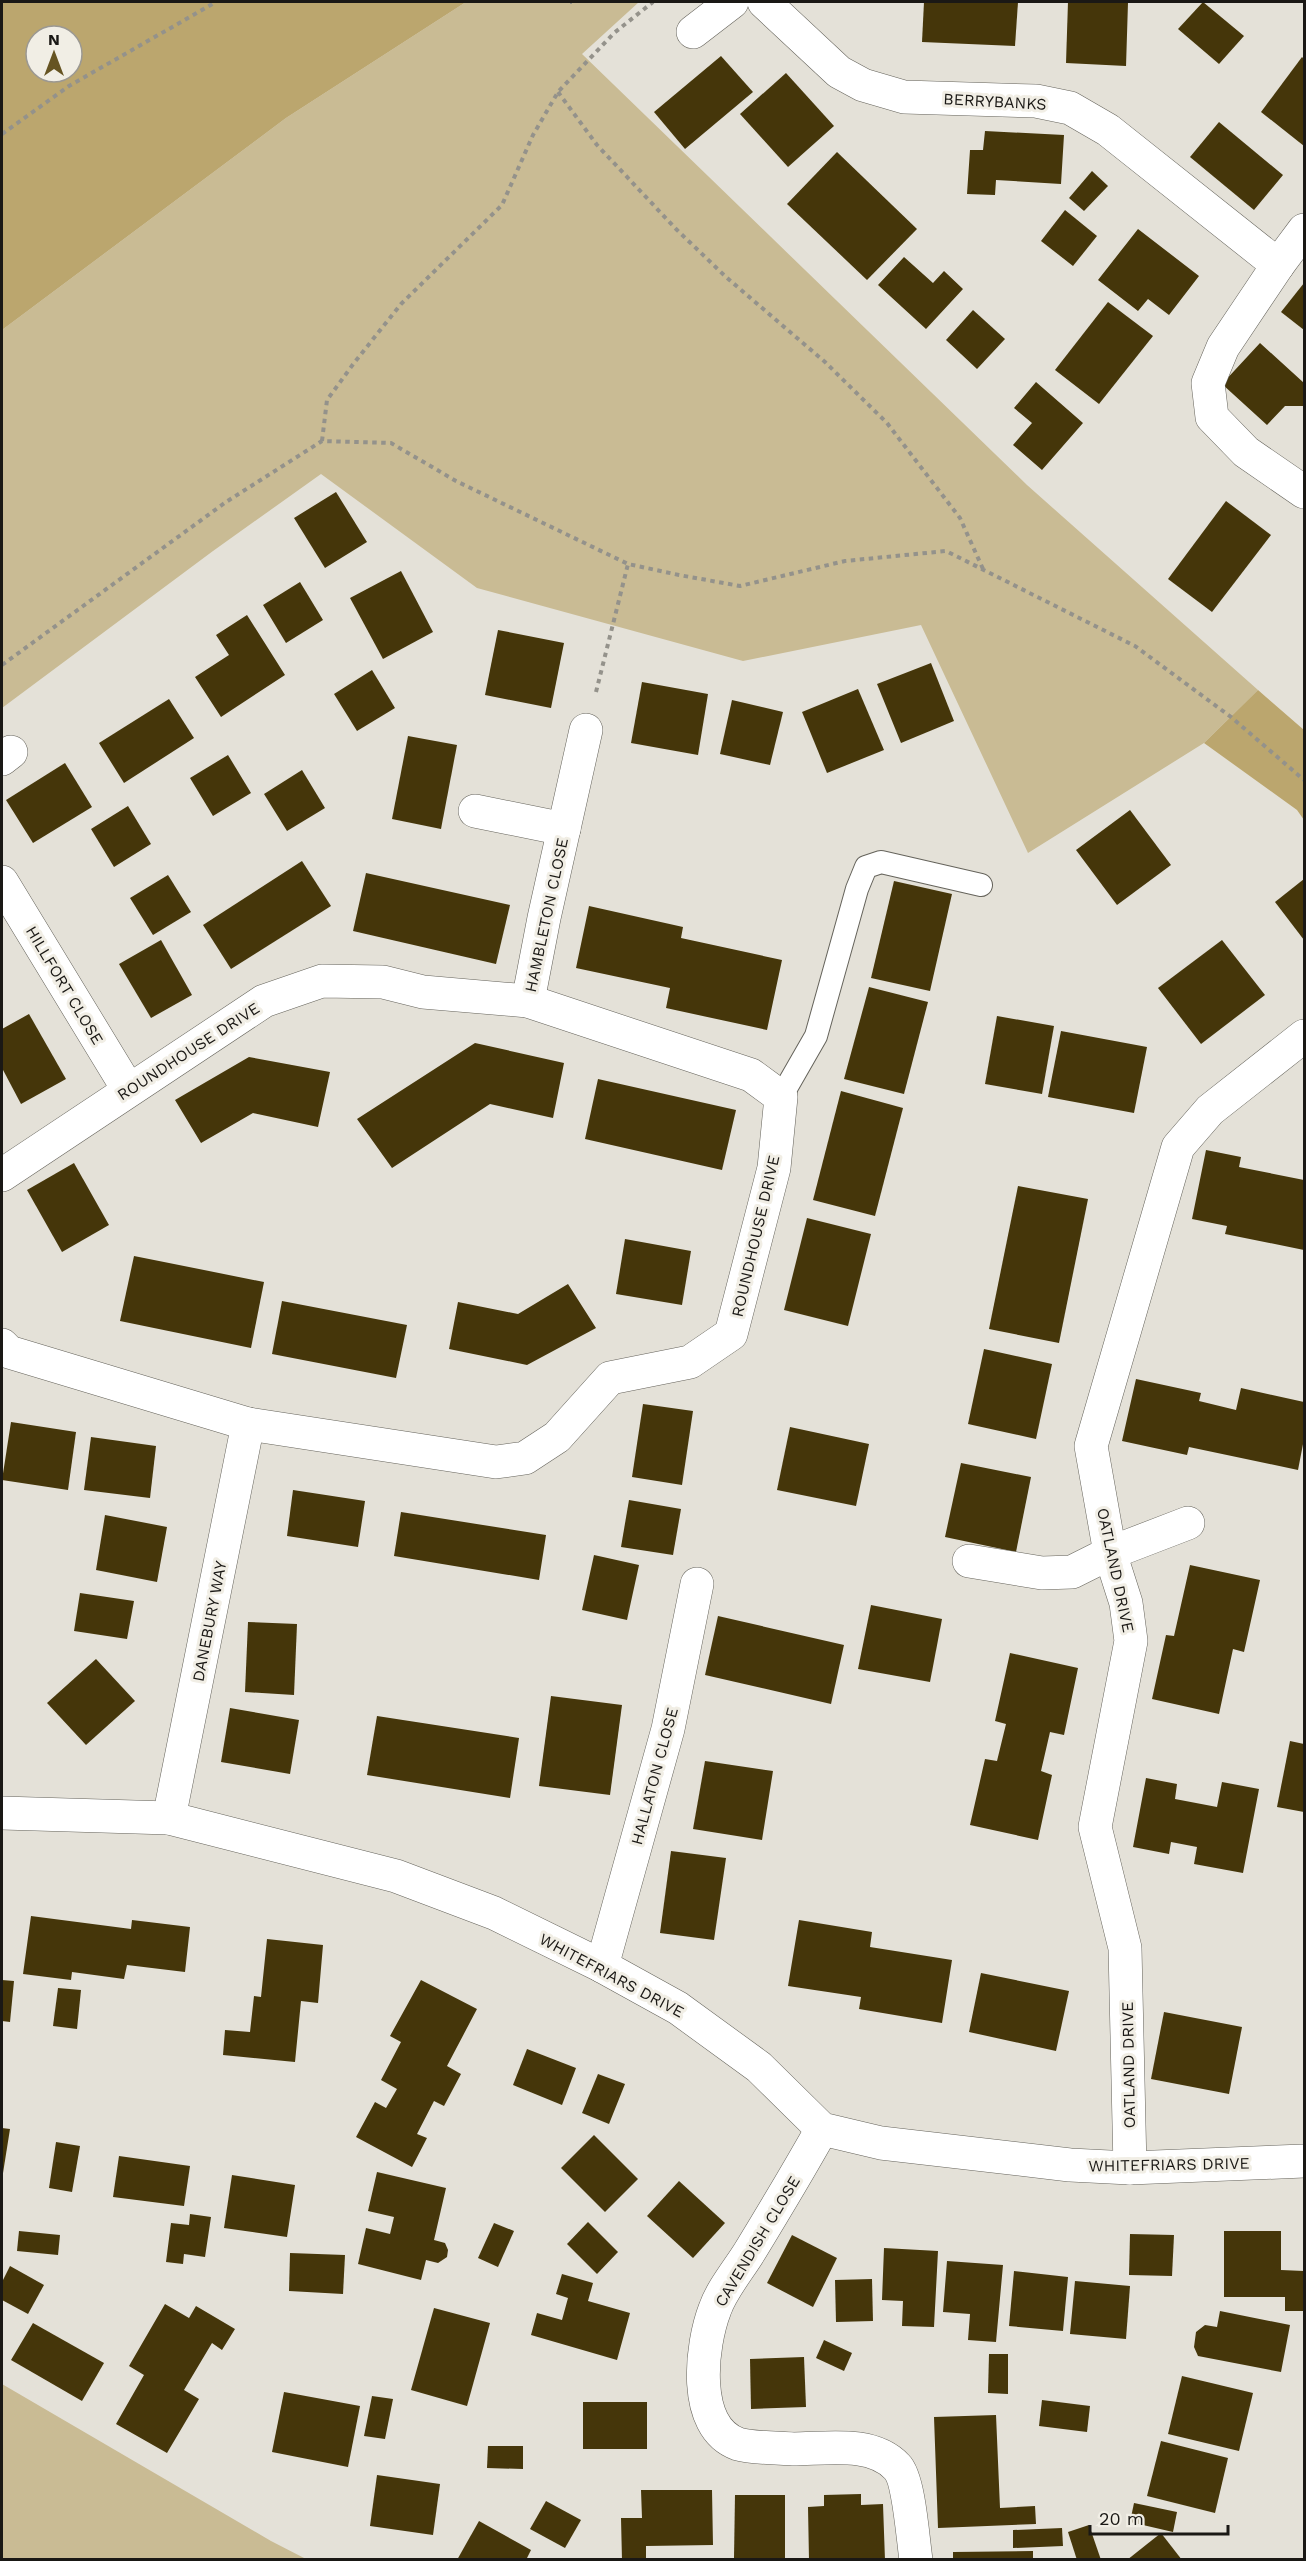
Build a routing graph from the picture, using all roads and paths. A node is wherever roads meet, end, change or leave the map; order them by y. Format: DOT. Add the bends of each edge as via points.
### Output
graph roads {
  1 [pos="216,2"];
  2 [pos="653,2"];
  3 [pos="732,2"];
  4 [pos="764,2"];
  5 [pos="693,32"];
  6 [pos="558,92"];
  7 [pos="2,134"];
  8 [pos="1305,230"];
  9 [pos="1278,265"];
  10 [pos="322,441"];
  11 [pos="1305,492"];
  12 [pos="628,564"];
  13 [pos="983,570"];
  14 [pos="2,665"];
  15 [pos="586,730"];
  16 [pos="1305,780"];
  17 [pos="475,811"];
  18 [pos="564,829"];
  19 [pos="2,882"];
  20 [pos="981,885"];
  21 [pos="528,1001"];
  22 [pos="1305,1036"];
  23 [pos="128,1089"];
  24 [pos="781,1097"];
  25 [pos="2,1175"];
  26 [pos="2,1345"];
  27 [pos="248,1424"];
  28 [pos="1188,1523"];
  29 [pos="1110,1553"];
  30 [pos="969,1561"];
  31 [pos="697,1584"];
  32 [pos="2,1813"];
  33 [pos="169,1818"];
  34 [pos="602,1966"];
  35 [pos="822,2129"];
  36 [pos="1305,2161"];
  37 [pos="1130,2168"];
  38 [pos="916,2559"];
  1 -- 7 [label="path" via="69,86"];
  2 -- 6 [label="path" via="614,33"];
  3 -- 5 [label="street"];
  4 -- 9 [label="street, BERRYBANKS" via="839,72 864,86 904,97 1035,101 1070,108 1108,130"];
  6 -- 10 [label="path" via="533,135 502,205 401,304 327,400"];
  6 -- 13 [label="path" via="597,145 676,229 825,362 886,423 960,518"];
  8 -- 9 [label="street"];
  9 -- 11 [label="street" via="1223,347 1208,383 1212,417 1246,452"];
  10 -- 12 [label="path" via="391,443 456,481"];
  10 -- 14 [label="path" via="226,502"];
  12 -- 13 [label="path" via="740,586 845,561 946,551"];
  12 -- 15 [label="path"];
  13 -- 16 [label="path" via="1135,646 1232,717"];
  15 -- 18 [label="street, HAMBLETON CLOSE"];
  17 -- 18 [label="street, HAMBLETON CLOSE"];
  18 -- 21 [label="street, HAMBLETON CLOSE"];
  19 -- 23 [label="street, HILLFORT CLOSE"];
  20 -- 24 [label="lane" via="881,862 866,867 816,1036"];
  21 -- 23 [label="street, ROUNDHOUSE DRIVE" via="423,992 383,982 322,981 264,1001"];
  21 -- 24 [label="street, ROUNDHOUSE DRIVE" via="751,1075"];
  22 -- 29 [label="street, OATLAND DRIVE" via="1210,1110 1178,1146 1091,1446"];
  23 -- 25 [label="street, ROUNDHOUSE DRIVE"];
  24 -- 27 [label="street, ROUNDHOUSE DRIVE" via="774,1168 731,1334 690,1362 610,1378 557,1437 525,1458 496,1462"];
  26 -- 27 [label="street, ROUNDHOUSE DRIVE" via="9,1352 77,1374"];
  27 -- 33 [label="street, DANEBURY WAY"];
  28 -- 29 [label="street"];
  29 -- 30 [label="street" via="1072,1572 1042,1573"];
  29 -- 37 [label="street, OATLAND DRIVE" via="1126,1603 1131,1641 1095,1827 1125,1948"];
  31 -- 34 [label="street, HALLATON CLOSE" via="668,1729"];
  32 -- 33 [label="street, WHITEFRIARS DRIVE"];
  33 -- 34 [label="street, WHITEFRIARS DRIVE" via="396,1876 494,1914"];
  34 -- 35 [label="street, WHITEFRIARS DRIVE" via="678,2008 759,2067"];
  35 -- 37 [label="street, WHITEFRIARS DRIVE" via="881,2143"];
  35 -- 38 [label="street, CAVENDISH CLOSE" via="715,2307 704,2363 705,2403 713,2423 738,2444 793,2449 846,2446 882,2456 898,2467 904,2479"];
  36 -- 37 [label="street, WHITEFRIARS DRIVE"];
}
